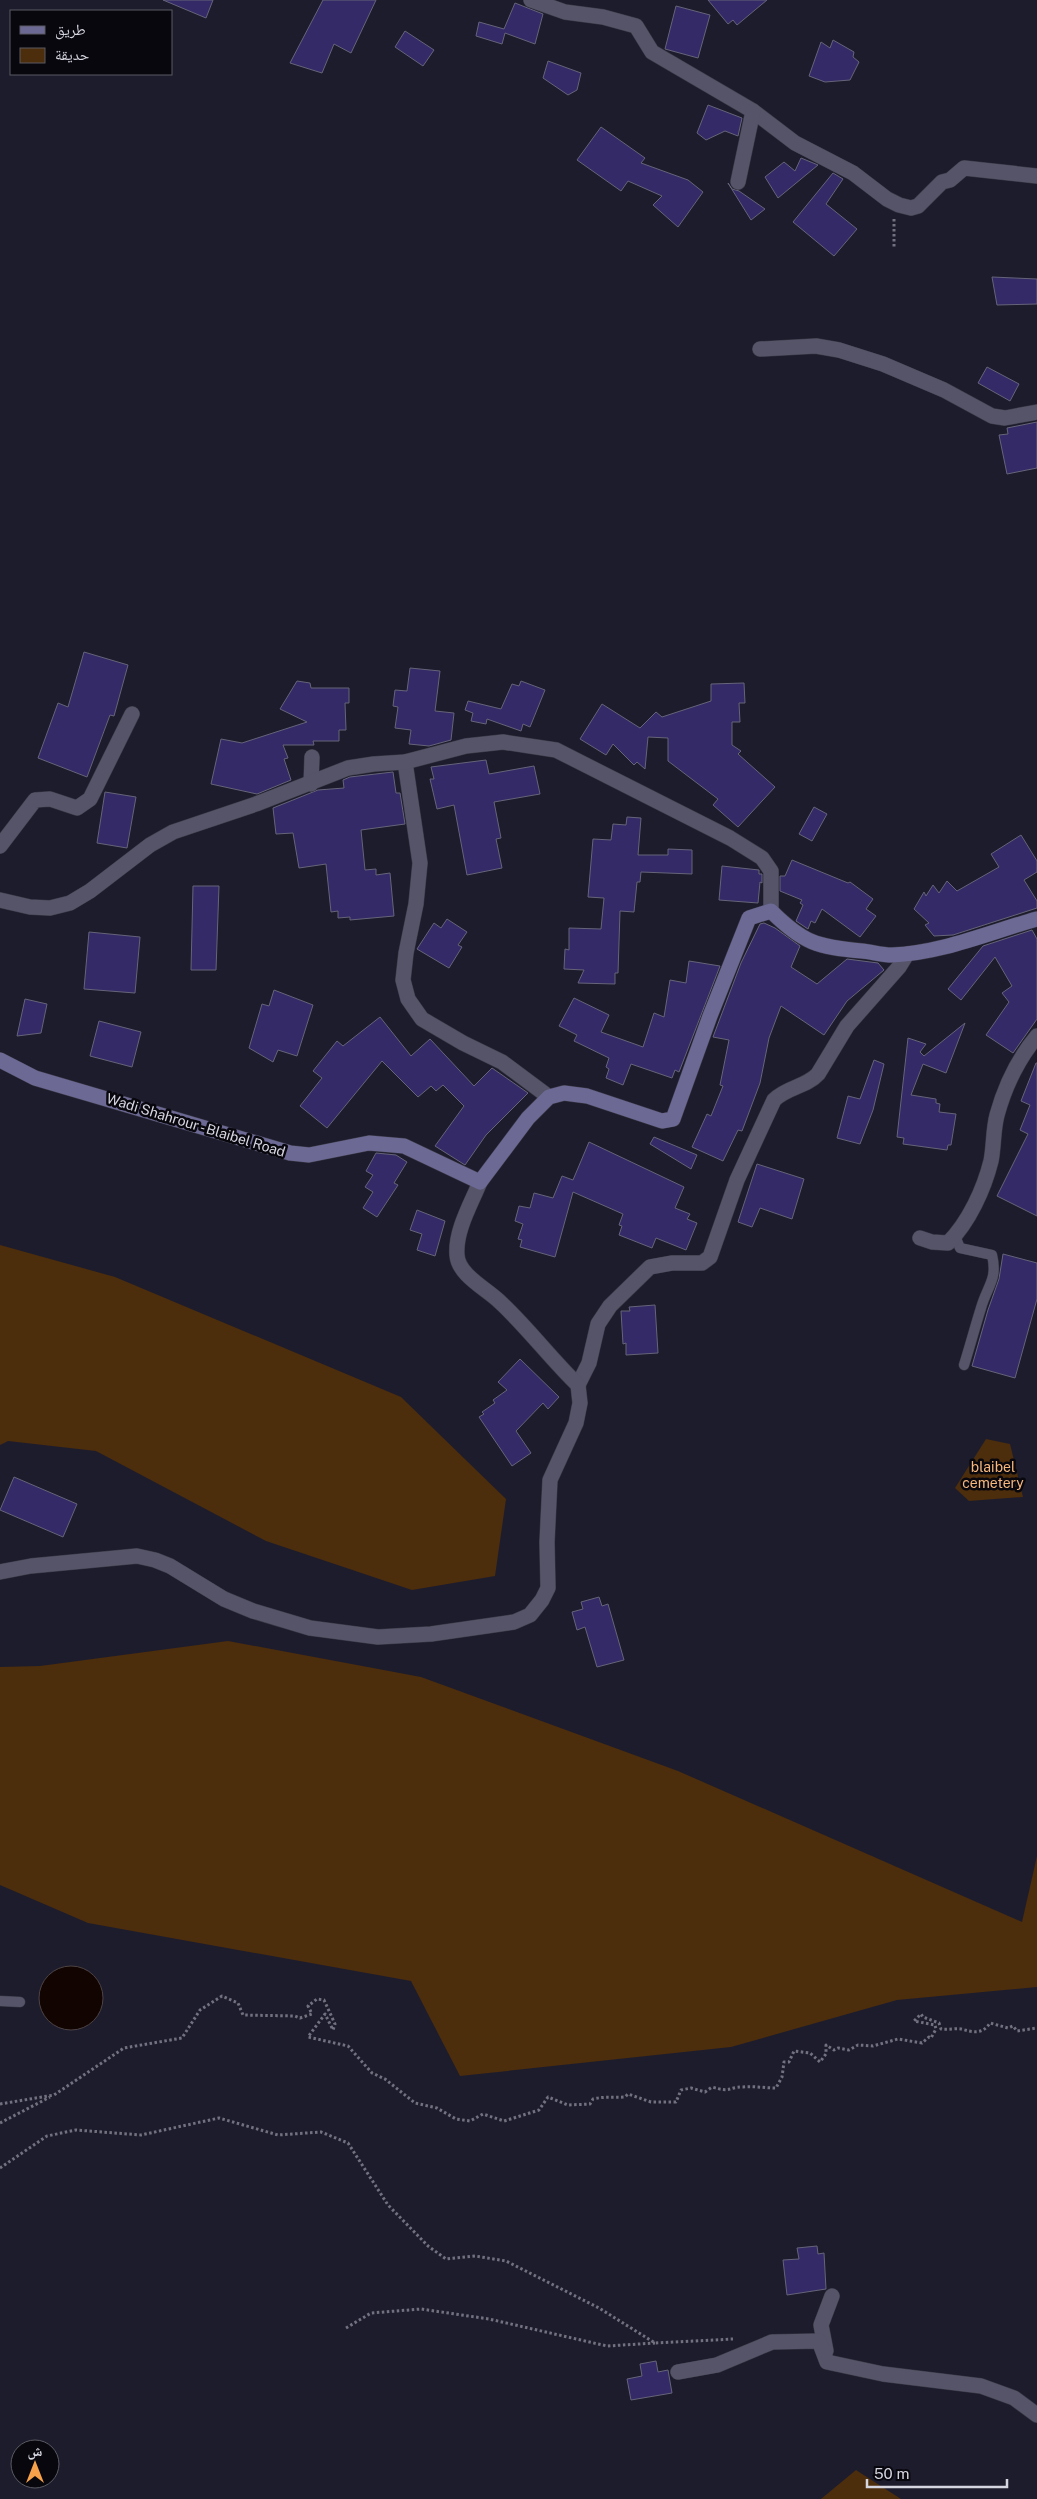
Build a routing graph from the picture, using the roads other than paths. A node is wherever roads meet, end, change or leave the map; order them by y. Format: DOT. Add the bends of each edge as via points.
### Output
graph roads {
  1 [pos="531,0"];
  2 [pos="753,111"];
  3 [pos="1037,176"];
  4 [pos="738,182"];
  5 [pos="760,349"];
  6 [pos="1037,412"];
  7 [pos="132,714"];
  8 [pos="312,757"];
  9 [pos="405,762"];
  10 [pos="311,784"];
  11 [pos="0,846"];
  12 [pos="0,900"];
  13 [pos="771,911"];
  14 [pos="1037,919"];
  15 [pos="907,954"];
  16 [pos="1037,1036"];
  17 [pos="0,1060"];
  18 [pos="548,1097"];
  19 [pos="480,1182"];
  20 [pos="955,1236"];
  21 [pos="920,1238"];
  22 [pos="964,1365"];
  23 [pos="578,1385"];
  24 [pos="0,1572"];
  25 [pos="0,2000"];
  26 [pos="20,2002"];
  27 [pos="832,2296"];
  28 [pos="827,2362"];
  29 [pos="678,2372"];
  30 [pos="1037,2415"];
  1 -- 2 [label="street" via="565,12 636,26 652,52"];
  2 -- 3 [label="street" via="795,143 853,173 887,199 904,207 918,206 942,182 950,180 964,168"];
  2 -- 4 [label="street"];
  5 -- 6 [label="street" via="816,346 839,350 944,390 992,416 1005,418"];
  7 -- 11 [label="street" via="90,799 77,808 50,799 35,800"];
  8 -- 10 [label="street"];
  9 -- 10 [label="street" via="348,768"];
  9 -- 13 [label="street" via="466,746 503,742 556,750 730,838 762,858 772,871"];
  9 -- 18 [label="street" via="420,863 403,980 408,999 422,1020 502,1062"];
  10 -- 12 [label="street" via="173,832 70,903 50,908"];
  13 -- 15 [label="street" via="791,931 811,943 889,955"];
  13 -- 18 [label="street" via="749,918 673,1119 662,1121 587,1096 564,1093"];
  14 -- 15 [label="street" via="978,938"];
  15 -- 23 [label="street" via="893,975 847,1026 813,1080 786,1091 774,1100 737,1180 710,1257 702,1264 650,1267 610,1306 598,1324 589,1363"];
  16 -- 20 [label="street" via="1023,1052 1005,1090 996,1117 991,1161 970,1211"];
  17 -- 19 [label="street, Wadi Shahrour - Blaibel Road" via="35,1078 290,1154 309,1155 369,1144 404,1146"];
  18 -- 19 [label="street"];
  19 -- 23 [label="street" via="463,1224 458,1248 460,1263"];
  20 -- 21 [label="street" via="948,1243"];
  20 -- 22 [label="lane" via="960,1248 992,1255 995,1267"];
  23 -- 24 [label="street" via="580,1403 576,1423 550,1480 548,1588 530,1615 514,1622 431,1634 378,1637 319,1630 253,1611 224,1599 170,1566 137,1556"];
  25 -- 26 [label="lane"];
  27 -- 28 [label="street" via="821,2325"];
  28 -- 29 [label="street" via="819,2341 772,2342 717,2366"];
  28 -- 30 [label="street" via="883,2374 981,2386 1014,2398"];
}
